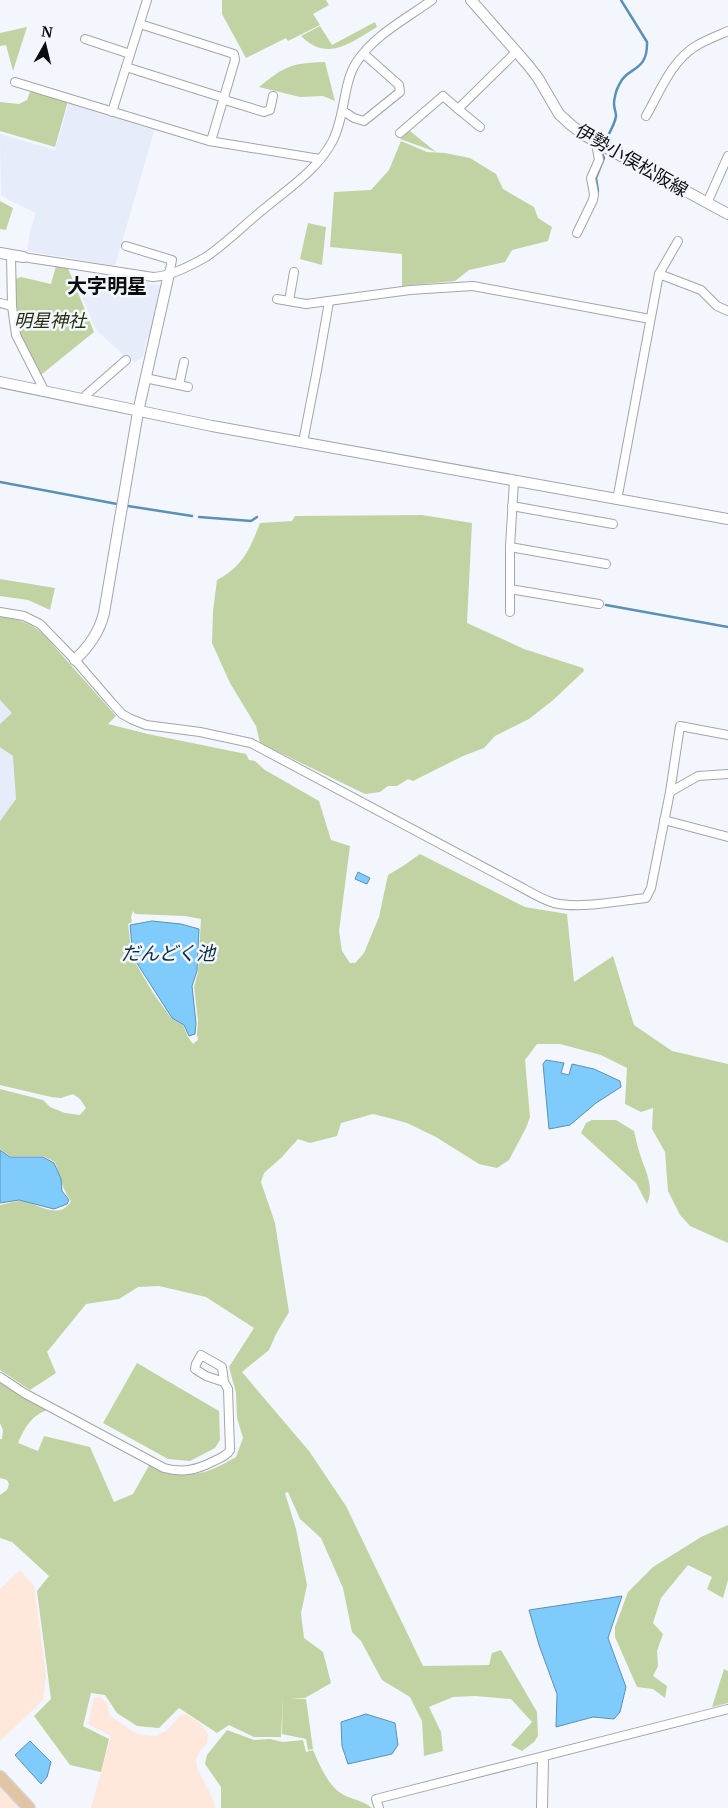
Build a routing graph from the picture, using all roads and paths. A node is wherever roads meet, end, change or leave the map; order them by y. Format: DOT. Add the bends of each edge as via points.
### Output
graph roads {
  1 [pos="147,0"];
  2 [pos="432,0"];
  3 [pos="471,0"];
  4 [pos="140,24"];
  5 [pos="728,31"];
  6 [pos="85,40"];
  7 [pos="516,52"];
  8 [pos="130,54"];
  9 [pos="364,54"];
  10 [pos="126,67"];
  11 [pos="14,82"];
  12 [pos="273,96"];
  13 [pos="224,98"];
  14 [pos="458,109"];
  15 [pos="343,111"];
  16 [pos="112,112"];
  17 [pos="646,116"];
  18 [pos="480,127"];
  19 [pos="400,133"];
  20 [pos="211,141"];
  21 [pos="600,144"];
  22 [pos="728,156"];
  23 [pos="320,159"];
  24 [pos="707,203"];
  25 [pos="728,214"];
  26 [pos="577,233"];
  27 [pos="678,241"];
  28 [pos="126,246"];
  29 [pos="5,254"];
  30 [pos="22,256"];
  31 [pos="294,272"];
  32 [pos="169,274"];
  33 [pos="659,274"];
  34 [pos="277,299"];
  35 [pos="289,301"];
  36 [pos="329,302"];
  37 [pos="0,303"];
  38 [pos="12,306"];
  39 [pos="728,311"];
  40 [pos="650,319"];
  41 [pos="126,360"];
  42 [pos="184,362"];
  43 [pos="146,378"];
  44 [pos="0,382"];
  45 [pos="179,385"];
  46 [pos="188,387"];
  47 [pos="45,392"];
  48 [pos="84,400"];
  49 [pos="138,412"];
  50 [pos="303,442"];
  51 [pos="514,481"];
  52 [pos="617,500"];
  53 [pos="512,506"];
  54 [pos="728,520"];
  55 [pos="613,524"];
  56 [pos="510,547"];
  57 [pos="606,564"];
  58 [pos="510,589"];
  59 [pos="599,604"];
  60 [pos="0,612"];
  61 [pos="510,612"];
  62 [pos="75,660"];
  63 [pos="728,734"];
  64 [pos="728,774"];
  65 [pos="670,792"];
  66 [pos="664,820"];
  67 [pos="728,837"];
  68 [pos="0,1377"];
  69 [pos="224,1382"];
  70 [pos="728,1710"];
  71 [pos="543,1758"];
  72 [pos="0,1777"];
  73 [pos="29,1808"];
  74 [pos="379,1808"];
  75 [pos="542,1808"];
  1 -- 4 [label="street"];
  2 -- 9 [label="street" via="379,38"];
  3 -- 7 [label="street, 伊勢小俣松阪線"];
  4 -- 8 [label="street"];
  4 -- 13 [label="street" via="234,54"];
  5 -- 17 [label="street" via="695,46 681,58"];
  6 -- 8 [label="street"];
  7 -- 14 [label="street"];
  7 -- 21 [label="street, 伊勢小俣松阪線" via="538,78 559,114"];
  8 -- 10 [label="street"];
  9 -- 15 [label="street" via="352,70"];
  9 -- 15 [label="street" via="399,85 400,92 364,121"];
  10 -- 13 [label="street"];
  10 -- 16 [label="street"];
  11 -- 16 [label="street"];
  12 -- 13 [label="street" via="270,110 264,112"];
  13 -- 20 [label="street"];
  14 -- 18 [label="street"];
  14 -- 19 [label="street" via="443,96"];
  15 -- 23 [label="street" via="334,138"];
  16 -- 20 [label="street"];
  20 -- 23 [label="street"];
  21 -- 24 [label="street, 伊勢小俣松阪線"];
  21 -- 26 [label="street" via="599,160 591,178 593,200"];
  22 -- 24 [label="street"];
  23 -- 32 [label="street" via="218,248"];
  24 -- 25 [label="street, 伊勢小俣松阪線"];
  27 -- 33 [label="street"];
  28 -- 32 [label="street" via="172,260"];
  29 -- 30 [label="street"];
  29 -- 38 [label="street"];
  30 -- 32 [label="street" via="141,276"];
  31 -- 35 [label="street"];
  32 -- 43 [label="street"];
  33 -- 39 [label="street" via="701,290 717,306"];
  33 -- 40 [label="street"];
  34 -- 35 [label="street"];
  35 -- 36 [label="street" via="306,304"];
  36 -- 40 [label="street" via="410,290 474,286"];
  36 -- 50 [label="street"];
  37 -- 38 [label="street"];
  38 -- 47 [label="street" via="16,335"];
  40 -- 52 [label="street"];
  41 -- 48 [label="street" via="86,394"];
  42 -- 45 [label="street"];
  43 -- 45 [label="street"];
  43 -- 49 [label="street"];
  44 -- 47 [label="street"];
  45 -- 46 [label="street"];
  47 -- 48 [label="street"];
  48 -- 49 [label="street"];
  49 -- 50 [label="street"];
  49 -- 62 [label="street" via="104,613 93,640"];
  50 -- 51 [label="street"];
  51 -- 52 [label="street"];
  51 -- 53 [label="street"];
  52 -- 54 [label="street"];
  53 -- 55 [label="street"];
  53 -- 56 [label="street"];
  56 -- 57 [label="street"];
  56 -- 58 [label="street"];
  58 -- 59 [label="street"];
  58 -- 61 [label="street"];
  60 -- 62 [label="street" via="24,616 40,624"];
  62 -- 66 [label="street" via="122,714 131,719 251,743 553,902 570,905 646,898 651,888"];
  63 -- 65 [label="street" via="680,726"];
  64 -- 65 [label="street" via="698,776"];
  65 -- 66 [label="street"];
  66 -- 67 [label="street"];
  68 -- 69 [label="street" via="24,1394 164,1468 184,1471 206,1465 229,1452 228,1388"];
  70 -- 71 [label="street"];
  71 -- 74 [label="street" via="376,1800"];
  71 -- 75 [label="street"];
  72 -- 73 [label="main road"];
}
